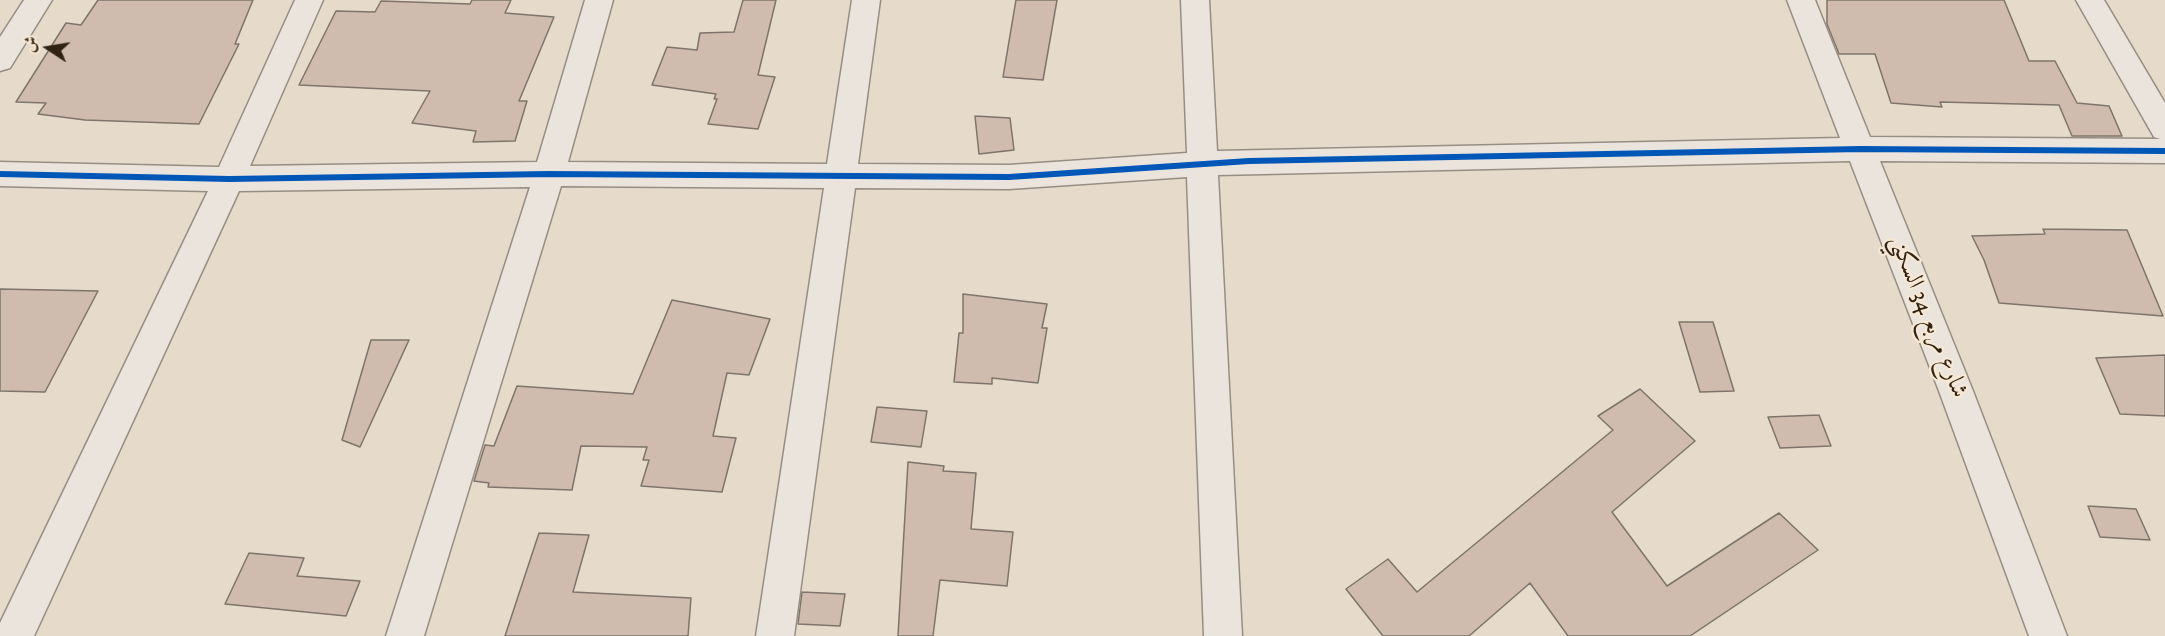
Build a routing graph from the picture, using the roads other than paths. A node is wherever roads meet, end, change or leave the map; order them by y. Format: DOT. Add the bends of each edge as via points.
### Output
graph roads {
  1 [pos="38,0"];
  2 [pos="309,0"];
  3 [pos="599,0"];
  4 [pos="866,0"];
  5 [pos="1195,0"];
  6 [pos="1801,0"];
  7 [pos="2090,0"];
  8 [pos="0,60"];
  9 [pos="2165,129"];
  10 [pos="1860,149"];
  11 [pos="2165,152"];
  12 [pos="1203,164"];
  13 [pos="0,174"];
  14 [pos="549,174"];
  15 [pos="841,175"];
  16 [pos="229,179"];
  17 [pos="14,636"];
  18 [pos="405,636"];
  19 [pos="775,636"];
  20 [pos="1223,636"];
  21 [pos="2049,636"];
  1 -- 8 [label="street"];
  2 -- 16 [label="street"];
  3 -- 14 [label="street"];
  4 -- 15 [label="street"];
  5 -- 12 [label="street"];
  6 -- 10 [label="street, شارع مربع 34 السكني"];
  7 -- 9 [label="street"];
  10 -- 11 [label="street"];
  10 -- 12 [label="street"];
  10 -- 21 [label="street, شارع مربع 34 السكني"];
  12 -- 15 [label="street" via="1009,177"];
  12 -- 20 [label="street"];
  13 -- 16 [label="street"];
  14 -- 15 [label="street"];
  14 -- 16 [label="street"];
  14 -- 18 [label="street"];
  15 -- 19 [label="street"];
  16 -- 17 [label="street"];
}
